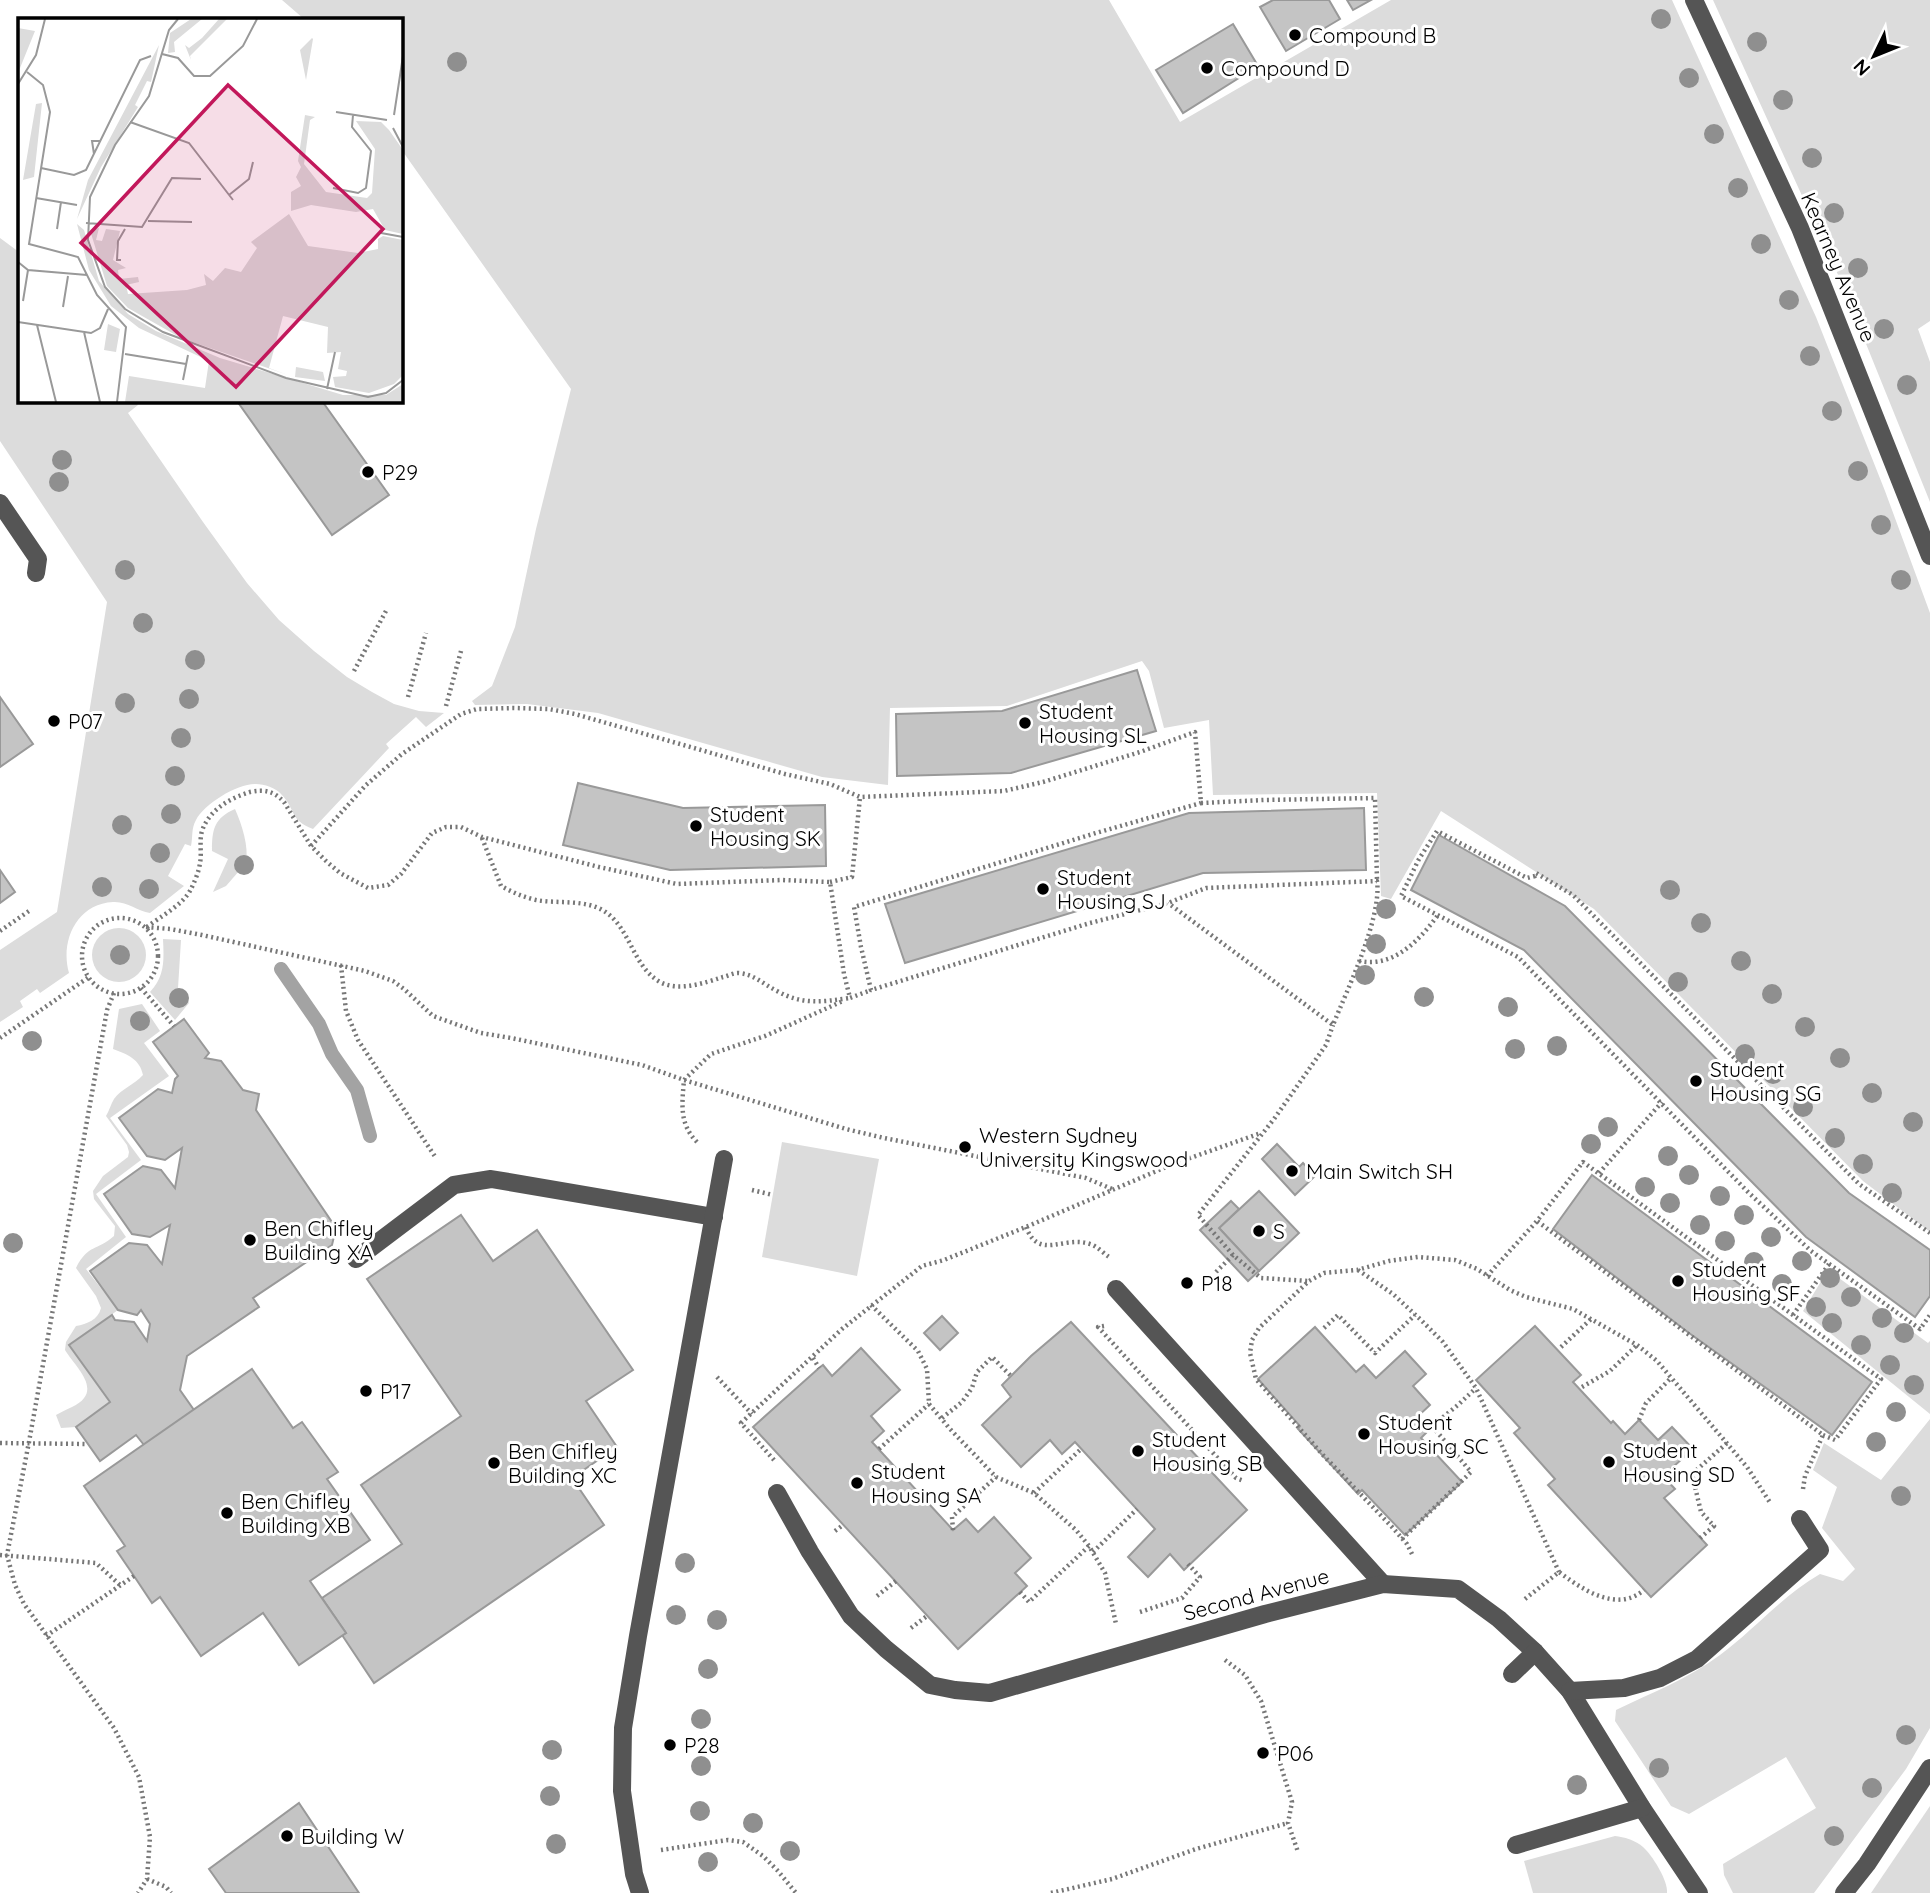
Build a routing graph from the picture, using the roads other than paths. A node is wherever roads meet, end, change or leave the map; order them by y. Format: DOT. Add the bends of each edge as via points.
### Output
graph roads {
  1 [pos="1694,0"];
  2 [pos="0,503"];
  3 [pos="1930,555"];
  4 [pos="36,573"];
  5 [pos="724,1159"];
  6 [pos="714,1217"];
  7 [pos="356,1259"];
  8 [pos="1116,1289"];
  9 [pos="777,1493"];
  10 [pos="1800,1519"];
  11 [pos="1383,1584"];
  12 [pos="1535,1652"];
  13 [pos="1511,1674"];
  14 [pos="1570,1691"];
  15 [pos="1930,1768"];
  16 [pos="1642,1808"];
  17 [pos="1516,1844"];
  18 [pos="640,1893"];
  19 [pos="1699,1893"];
  20 [pos="1844,1893"];
  1 -- 3 [label="street, Kearney Avenue" via="1800,228"];
  2 -- 4 [label="street" via="38,559"];
  5 -- 6 [label="street"];
  6 -- 7 [label="street" via="491,1179 454,1185"];
  6 -- 18 [label="street" via="623,1728 622,1791"];
  8 -- 11 [label="street"];
  9 -- 11 [label="street, Second Avenue" via="851,1616 930,1685 954,1690 990,1693"];
  10 -- 14 [label="street" via="1820,1550 1697,1659 1660,1678 1624,1688"];
  11 -- 12 [label="street, Second Avenue" via="1458,1589"];
  12 -- 13 [label="street"];
  12 -- 14 [label="street, Second Avenue"];
  14 -- 16 [label="street, Second Avenue"];
  15 -- 20 [label="street"];
  16 -- 17 [label="street"];
  16 -- 19 [label="street, Second Avenue"];
}
